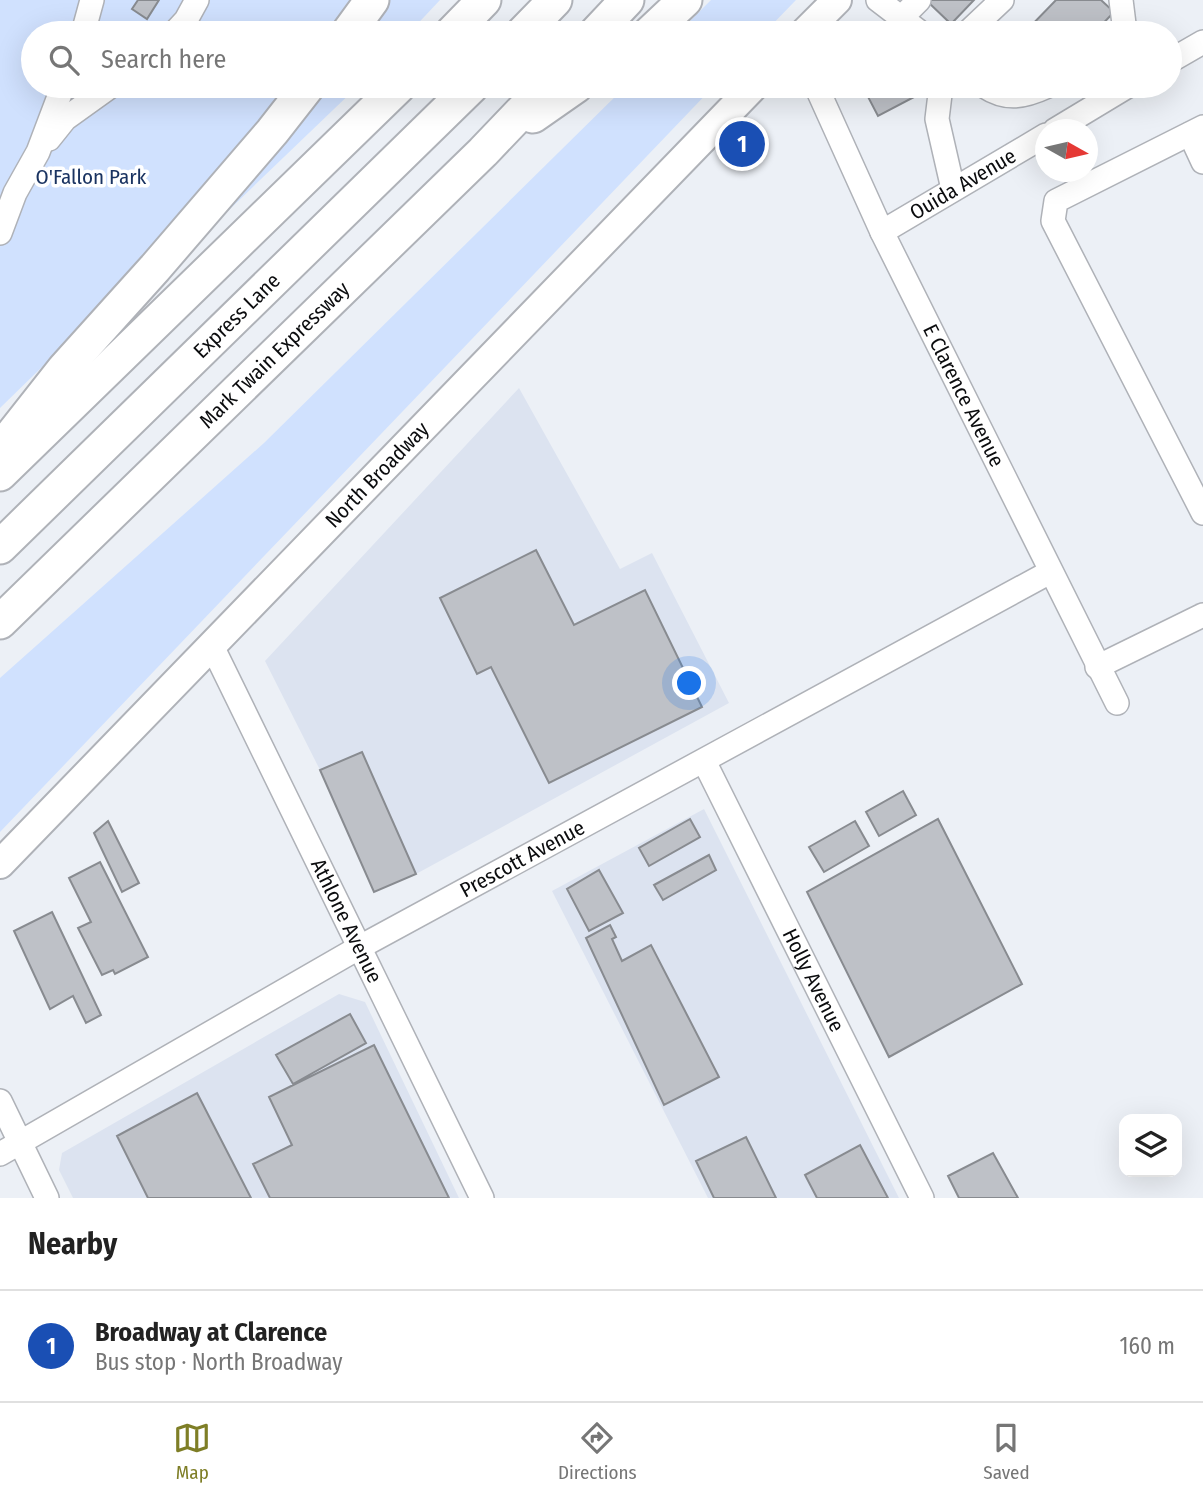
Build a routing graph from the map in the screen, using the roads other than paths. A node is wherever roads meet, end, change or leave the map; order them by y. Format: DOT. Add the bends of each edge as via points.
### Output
graph roads {
  1 [pos="92,0"];
  2 [pos="197,0"];
  3 [pos="372,0"];
  4 [pos="484,0"];
  5 [pos="555,0"];
  6 [pos="627,0"];
  7 [pos="685,0"];
  8 [pos="837,0"];
  9 [pos="878,0"];
  10 [pos="919,0"];
  11 [pos="1002,0"];
  12 [pos="1121,0"];
  13 [pos="901,18"];
  14 [pos="86,21"];
  15 [pos="185,21"];
  16 [pos="357,21"];
  17 [pos="464,21"];
  18 [pos="535,21"];
  19 [pos="607,21"];
  20 [pos="663,21"];
  21 [pos="816,21"];
  22 [pos="905,21"];
  23 [pos="980,21"];
  24 [pos="1124,21"];
  25 [pos="1203,42"];
  26 [pos="1182,54"];
  27 [pos="58,98"];
  28 [pos="95,98"];
  29 [pos="298,98"];
  30 [pos="387,98"];
  31 [pos="460,98"];
  32 [pos="535,98"];
  33 [pos="559,98"];
  34 [pos="742,98"];
  35 [pos="821,98"];
  36 [pos="940,98"];
  37 [pos="1108,98"];
  38 [pos="1073,119"];
  39 [pos="1196,131"];
  40 [pos="1035,141"];
  41 [pos="38,152"];
  42 [pos="483,152"];
  43 [pos="1203,162"];
  44 [pos="953,190"];
  45 [pos="882,232"];
  46 [pos="0,233"];
  47 [pos="0,450"];
  48 [pos="0,474"];
  49 [pos="1203,513"];
  50 [pos="0,547"];
  51 [pos="1050,572"];
  52 [pos="1203,615"];
  53 [pos="0,622"];
  54 [pos="212,646"];
  55 [pos="1097,667"];
  56 [pos="1117,703"];
  57 [pos="705,761"];
  58 [pos="0,864"];
  59 [pos="360,947"];
  60 [pos="0,1101"];
  61 [pos="21,1142"];
  62 [pos="0,1154"];
  63 [pos="47,1198"];
  64 [pos="482,1198"];
  65 [pos="922,1198"];
  1 -- 14 [label="street"];
  2 -- 15 [label="street"];
  3 -- 16 [label="highway"];
  4 -- 17 [label="highway"];
  5 -- 18 [label="highway"];
  6 -- 19 [label="highway"];
  7 -- 20 [label="highway"];
  8 -- 21 [label="main road"];
  9 -- 13 [label="street"];
  10 -- 13 [label="street"];
  11 -- 23 [label="street"];
  12 -- 24 [label="street"];
  13 -- 22 [label="street"];
  25 -- 26 [label="street"];
  27 -- 41 [label="street"];
  28 -- 41 [label="street" via="65,120"];
  29 -- 47 [label="highway" via="64,369"];
  30 -- 48 [label="highway"];
  31 -- 50 [label="highway, Express Lane"];
  32 -- 42 [label="highway, Mark Twain Expressway"];
  33 -- 42 [label="highway"];
  34 -- 54 [label="main road, North Broadway"];
  35 -- 45 [label="street, E Clarence Avenue"];
  36 -- 44 [label="street" via="937,119"];
  37 -- 38 [label="street"];
  39 -- 43 [label="street"];
  39 -- 49 [label="street" via="1056,201 1053,221"];
  40 -- 44 [label="street, Ouida Avenue"];
  41 -- 46 [label="street"];
  42 -- 53 [label="highway, Mark Twain Expressway"];
  44 -- 45 [label="street, Ouida Avenue"];
  45 -- 51 [label="street, E Clarence Avenue"];
  51 -- 55 [label="street, E Clarence Avenue"];
  51 -- 57 [label="street, Prescott Avenue"];
  52 -- 55 [label="street"];
  54 -- 58 [label="main road, North Broadway"];
  54 -- 59 [label="street, Athlone Avenue"];
  55 -- 56 [label="street, E Clarence Avenue"];
  57 -- 59 [label="street, Prescott Avenue"];
  57 -- 65 [label="street, Holly Avenue"];
  59 -- 61 [label="street, Prescott Avenue"];
  59 -- 64 [label="street, Athlone Avenue"];
  60 -- 61 [label="street"];
  61 -- 62 [label="street, Prescott Avenue"];
  61 -- 63 [label="street"];
}
